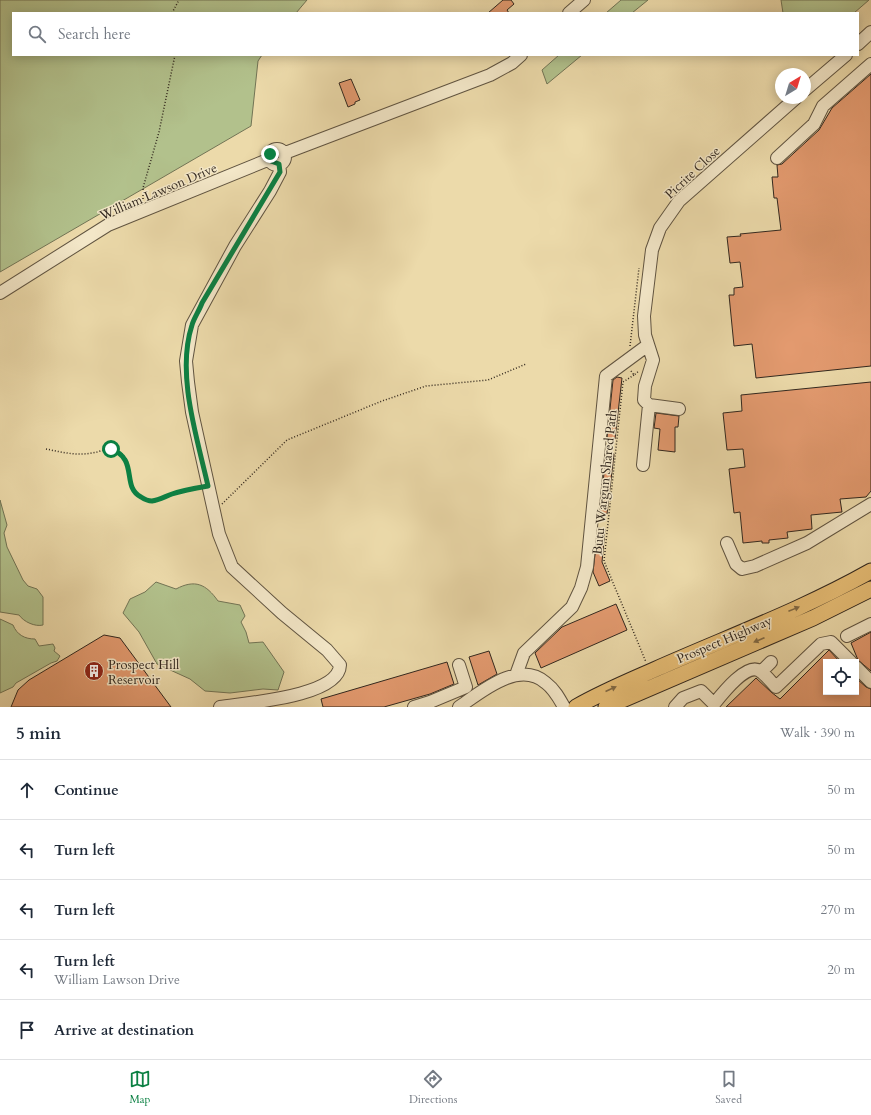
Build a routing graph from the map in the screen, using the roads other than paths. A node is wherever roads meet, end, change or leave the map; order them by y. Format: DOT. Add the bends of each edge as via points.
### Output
graph roads {
  1 [pos="584,0"];
  2 [pos="570,12"];
  3 [pos="871,32"];
  4 [pos="859,43"];
  5 [pos="520,56"];
  6 [pos="845,56"];
  7 [pos="871,64"];
  8 [pos="811,85"];
  9 [pos="789,104"];
  10 [pos="777,158"];
  11 [pos="278,159"];
  12 [pos="0,293"];
  13 [pos="648,344"];
  14 [pos="649,405"];
  15 [pos="679,409"];
  16 [pos="643,465"];
  17 [pos="871,504"];
  18 [pos="727,543"];
  19 [pos="871,571"];
  20 [pos="871,589"];
  21 [pos="871,624"];
  22 [pos="847,636"];
  23 [pos="848,659"];
  24 [pos="771,662"];
  25 [pos="459,665"];
  26 [pos="859,670"];
  27 [pos="761,672"];
  28 [pos="516,675"];
  29 [pos="871,682"];
  30 [pos="220,707"];
  31 [pos="414,707"];
  32 [pos="458,707"];
  33 [pos="564,707"];
  34 [pos="576,707"];
  35 [pos="606,707"];
  36 [pos="675,707"];
  1 -- 2 [label="street"];
  3 -- 4 [label="street"];
  5 -- 11 [label="street, William Lawson Drive" via="490,75"];
  6 -- 8 [label="street"];
  7 -- 10 [label="street" via="823,106 814,124"];
  9 -- 13 [label="street, Picrite Close" via="693,187 670,212 660,228 652,250 644,316"];
  11 -- 12 [label="street, William Lawson Drive" via="108,225"];
  11 -- 30 [label="street" via="280,172 235,246 192,325 186,361 188,382 192,412 219,534 232,567 327,650 340,665 340,672 335,678 297,696"];
  13 -- 14 [label="street, Picrite Close" via="653,360 644,386 644,400"];
  13 -- 28 [label="street" via="606,376 587,567 578,598 572,607 524,653"];
  14 -- 15 [label="street"];
  14 -- 16 [label="street"];
  17 -- 18 [label="street" via="807,543 755,566 742,569 736,564"];
  34 -- 19 [label="main road, Prospect Highway, one-way" via="593,697 820,598"];
  20 -- 35 [label="main road, Prospect Highway, one-way" via="813,618"];
  21 -- 22 [label="street"];
  23 -- 27 [label="street" via="832,642 825,642 776,687"];
  24 -- 27 [label="street"];
  25 -- 31 [label="street" via="466,687"];
  26 -- 29 [label="street"];
  27 -- 36 [label="street" via="752,669 742,674 714,704 701,691 683,698"];
  28 -- 32 [label="street" via="504,678"];
  28 -- 33 [label="street" via="528,674 545,682"];
}
